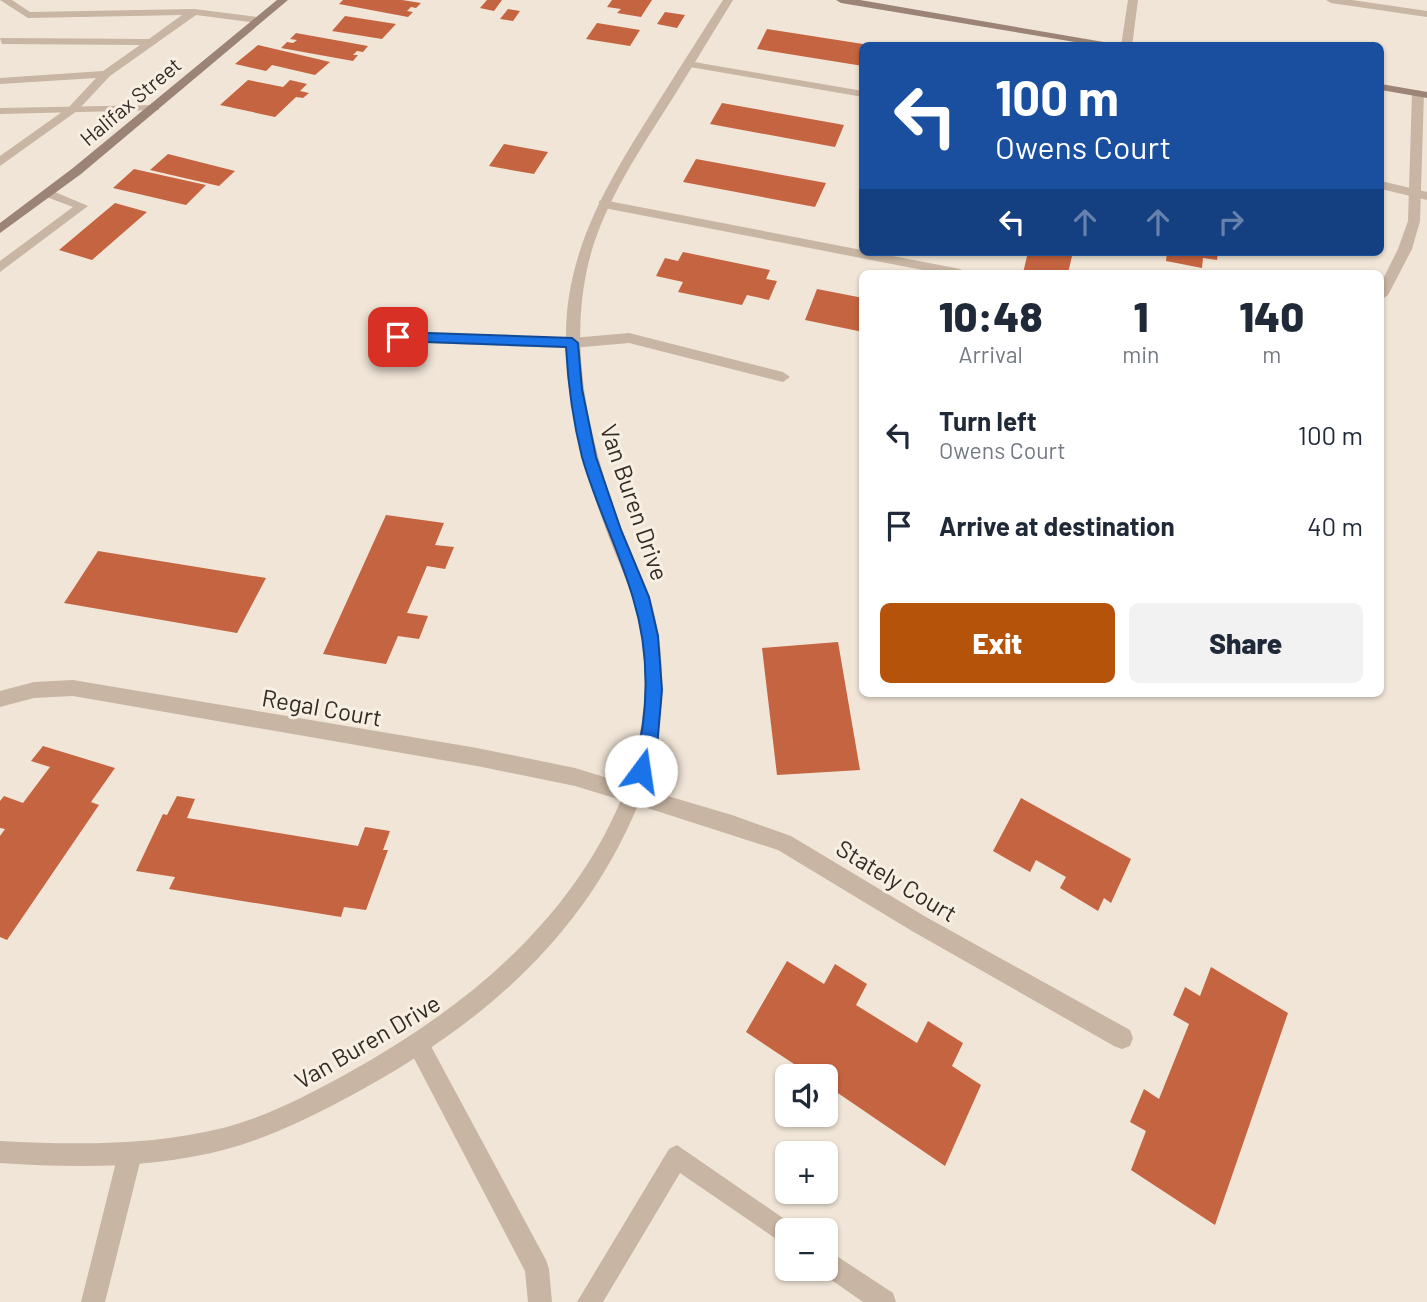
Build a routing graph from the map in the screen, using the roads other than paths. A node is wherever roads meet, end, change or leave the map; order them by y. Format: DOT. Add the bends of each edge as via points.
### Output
graph roads {
  1 [pos="5,0"];
  2 [pos="282,0"];
  3 [pos="728,0"];
  4 [pos="841,0"];
  5 [pos="1133,0"];
  6 [pos="1331,0"];
  7 [pos="194,12"];
  8 [pos="1427,14"];
  9 [pos="28,15"];
  10 [pos="257,20"];
  11 [pos="19,23"];
  12 [pos="10,32"];
  13 [pos="1,41"];
  14 [pos="151,42"];
  15 [pos="1099,42"];
  16 [pos="1125,42"];
  17 [pos="688,64"];
  18 [pos="106,74"];
  19 [pos="0,80"];
  20 [pos="1384,88"];
  21 [pos="859,93"];
  22 [pos="1422,94"];
  23 [pos="155,108"];
  24 [pos="73,109"];
  25 [pos="0,111"];
  26 [pos="0,162"];
  27 [pos="1384,186"];
  28 [pos="48,193"];
  29 [pos="1422,194"];
  30 [pos="603,204"];
  31 [pos="0,229"];
  32 [pos="859,253"];
  33 [pos="872,256"];
  34 [pos="0,268"];
  35 [pos="944,270"];
  36 [pos="1384,289"];
  37 [pos="398,337"];
  38 [pos="572,343"];
  39 [pos="783,377"];
  40 [pos="0,699"];
  41 [pos="634,795"];
  42 [pos="1122,1038"];
  43 [pos="418,1045"];
  44 [pos="0,1152"];
  45 [pos="130,1154"];
  46 [pos="775,1226"];
  47 [pos="838,1269"];
  48 [pos="93,1302"];
  49 [pos="540,1302"];
  50 [pos="589,1302"];
  51 [pos="884,1302"];
  1 -- 9 [label="street"];
  2 -- 10 [label="main road, Halifax Street"];
  3 -- 17 [label="street, Van Buren Drive"];
  4 -- 15 [label="main road"];
  5 -- 16 [label="street"];
  6 -- 8 [label="street"];
  7 -- 9 [label="street"];
  7 -- 10 [label="street"];
  7 -- 14 [label="street"];
  9 -- 11 [label="street"];
  10 -- 23 [label="main road, Halifax Street"];
  12 -- 13 [label="street"];
  13 -- 14 [label="street"];
  14 -- 18 [label="street"];
  17 -- 21 [label="street"];
  17 -- 30 [label="street, Van Buren Drive"];
  18 -- 19 [label="street"];
  18 -- 24 [label="street"];
  20 -- 22 [label="main road"];
  22 -- 29 [label="street"];
  23 -- 24 [label="street"];
  23 -- 28 [label="main road, Halifax Street"];
  24 -- 25 [label="street"];
  24 -- 26 [label="street"];
  27 -- 29 [label="street"];
  28 -- 31 [label="main road, Halifax Street"];
  28 -- 34 [label="street" via="82,206"];
  29 -- 36 [label="street" via="1405,250"];
  30 -- 32 [label="street"];
  30 -- 38 [label="street, Van Buren Drive" via="576,291"];
  33 -- 35 [label="street"];
  37 -- 38 [label="street"];
  38 -- 39 [label="street" via="629,338"];
  38 -- 41 [label="street, Van Buren Drive" via="575,389 589,457 641,597 650,636 654,690 649,747"];
  40 -- 41 [label="street, Regal Court" via="34,690 73,688 477,757 575,777"];
  41 -- 42 [label="street, Stately Court" via="784,843"];
  41 -- 43 [label="street, Van Buren Drive" via="604,857 564,918 532,954"];
  43 -- 45 [label="street, Van Buren Drive" via="325,1098 232,1137"];
  43 -- 49 [label="street" via="537,1269"];
  44 -- 45 [label="street, Van Buren Drive" via="78,1157"];
  45 -- 48 [label="street"];
  46 -- 50 [label="street" via="677,1157"];
  47 -- 51 [label="street"];
}
